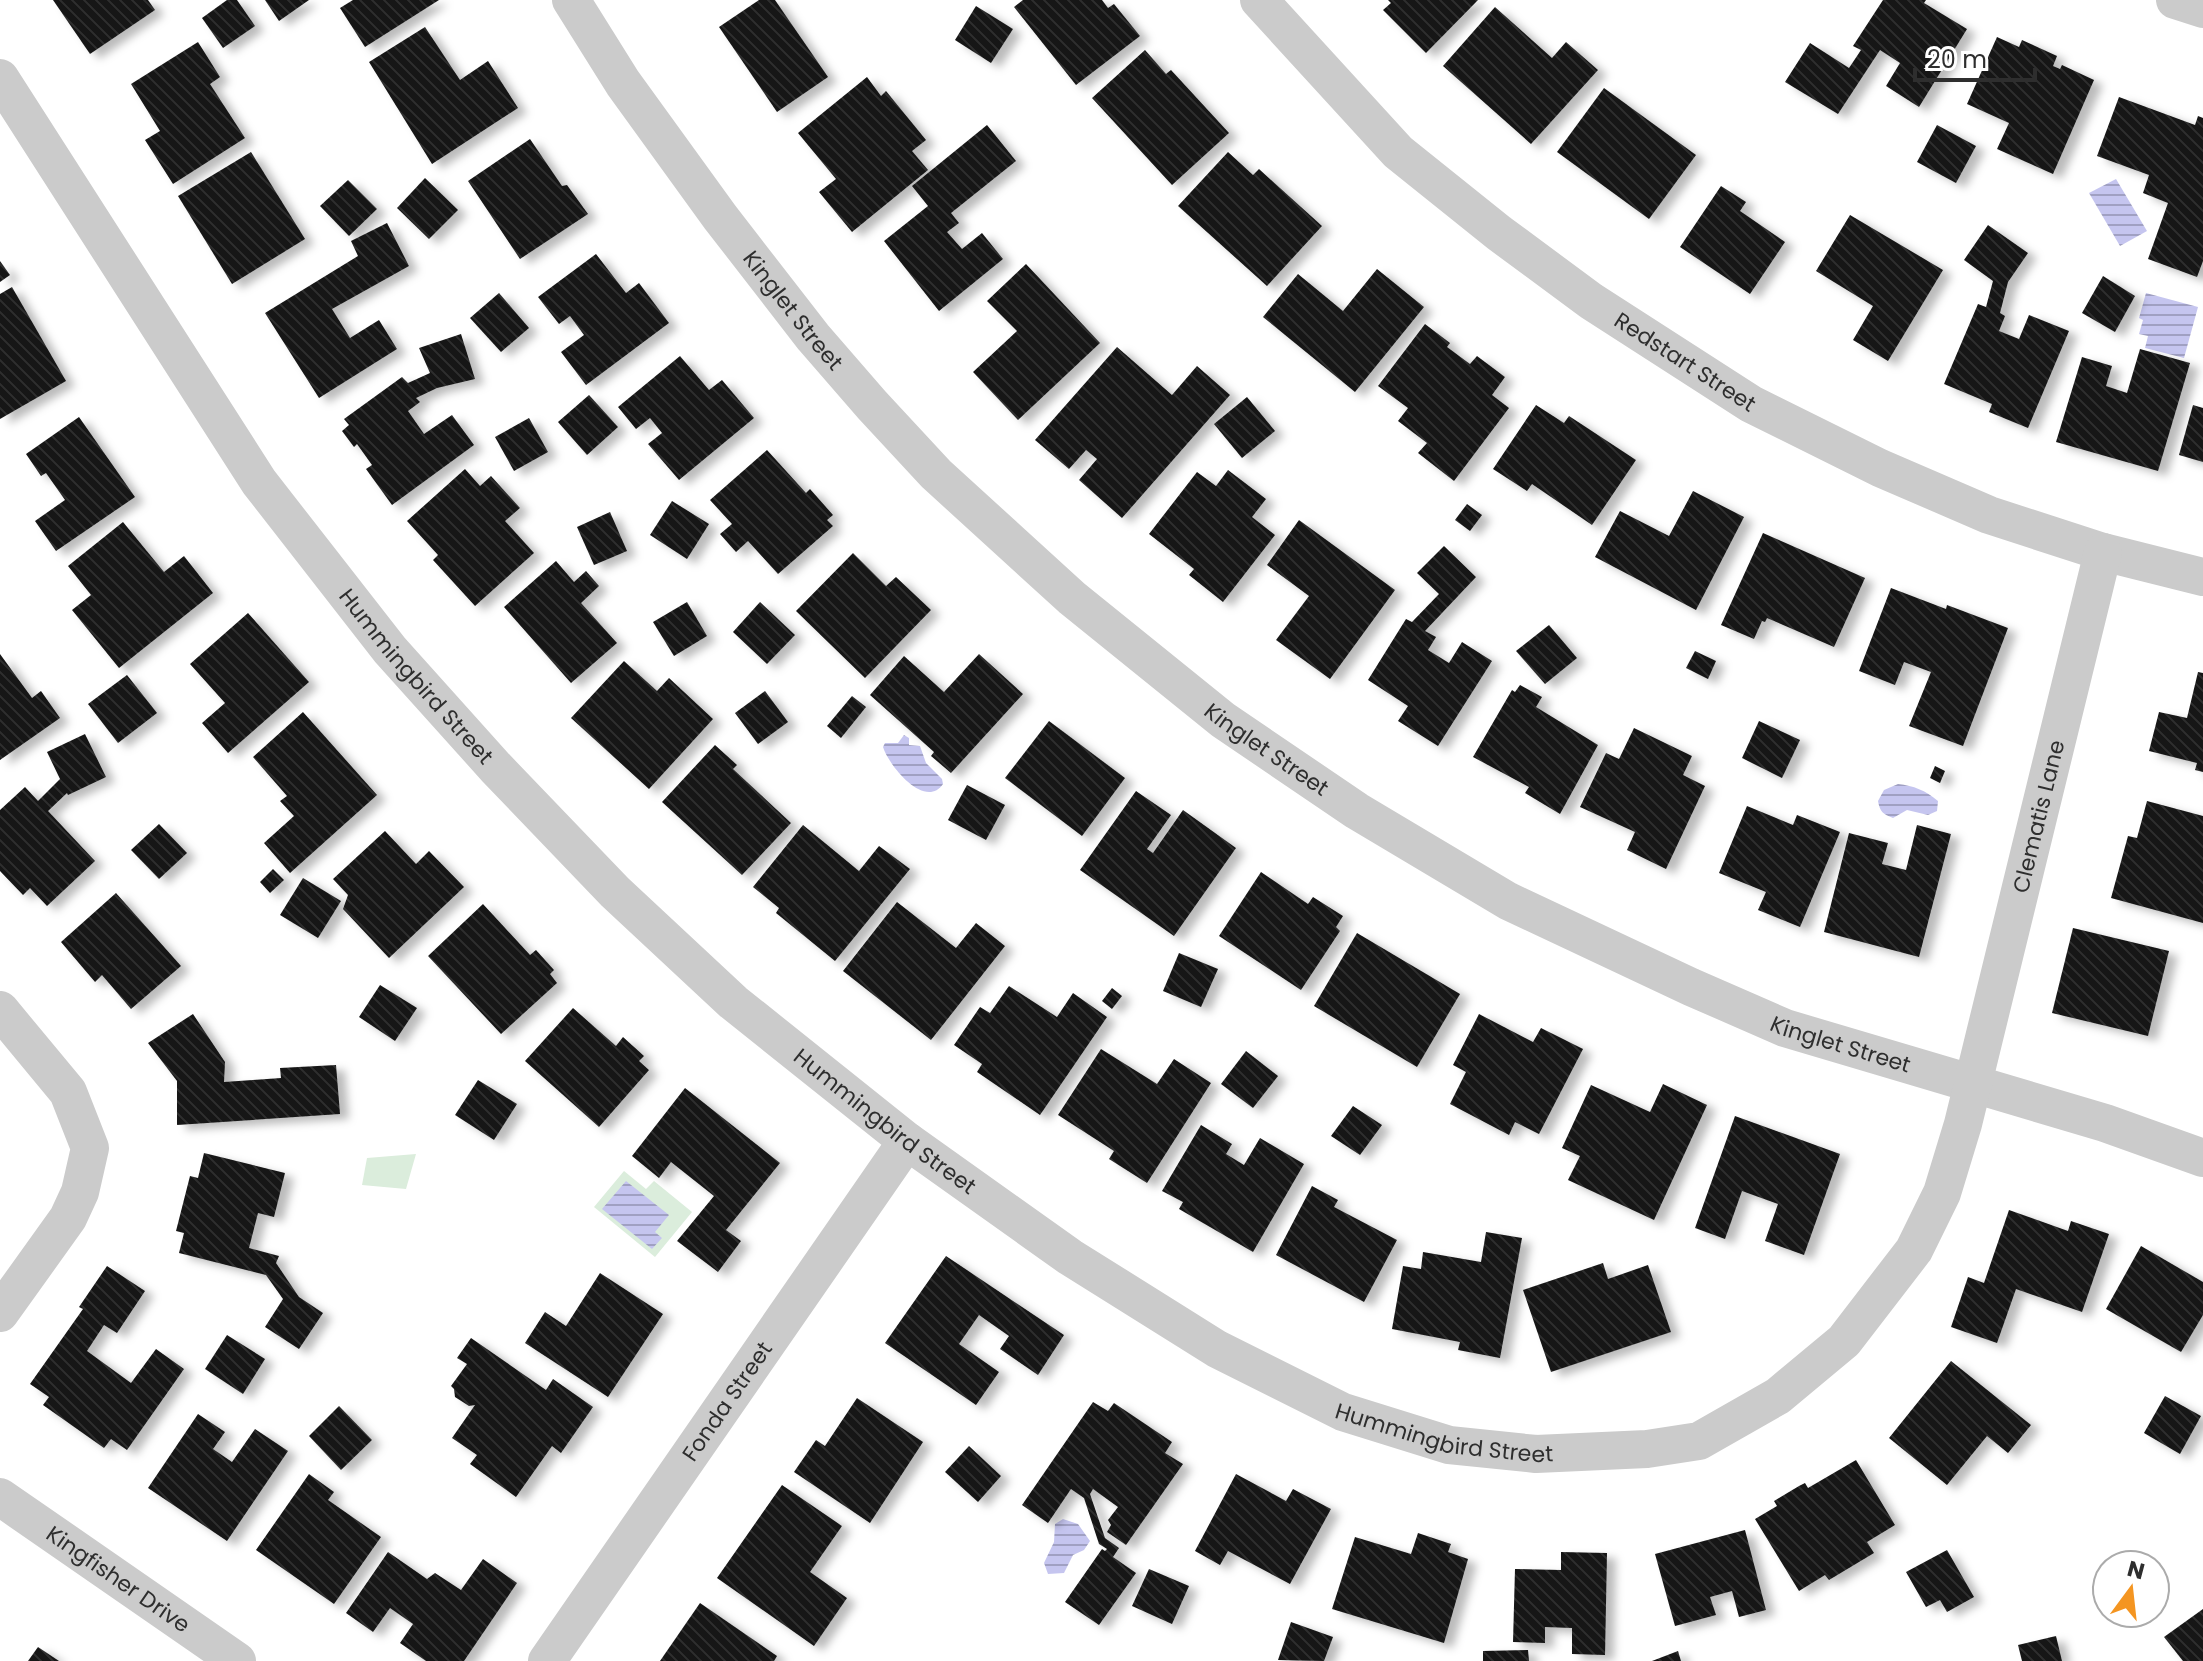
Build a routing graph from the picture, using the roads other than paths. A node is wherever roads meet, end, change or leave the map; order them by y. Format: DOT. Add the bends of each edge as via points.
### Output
graph roads {
  1 [pos="571,0"];
  2 [pos="1259,0"];
  3 [pos="2175,0"];
  4 [pos="2203,9"];
  5 [pos="0,78"];
  6 [pos="2103,552"];
  7 [pos="2203,577"];
  8 [pos="0,1010"];
  9 [pos="1973,1082"];
  10 [pos="907,1141"];
  11 [pos="2203,1158"];
  12 [pos="0,1313"];
  13 [pos="0,1497"];
  14 [pos="237,1661"];
  15 [pos="547,1661"];
  1 -- 9 [label="street, Kinglet Street" via="623,83 720,217 872,405 936,474 1072,598 1216,715 1357,811 1508,901 1785,1028"];
  2 -- 6 [label="street, Redstart Street" via="1398,152 1604,309 1751,404 1880,468 1989,515"];
  3 -- 4 [label="street"];
  5 -- 10 [label="street, Hummingbird Street" via="259,482 390,650 631,907 733,1002"];
  6 -- 7 [label="street, Redstart Street"];
  6 -- 9 [label="street, Clematis Lane"];
  8 -- 12 [label="street" via="68,1092 90,1148 68,1218"];
  9 -- 10 [label="street, Hummingbird Street" via="1942,1193 1914,1250 1844,1341 1778,1396 1699,1441 1633,1450 1536,1454 1449,1445 1343,1412 1217,1349 1070,1257"];
  9 -- 11 [label="street, Kinglet Street"];
  10 -- 15 [label="street, Fonda Street"];
  13 -- 14 [label="street, Kingfisher Drive"];
}
